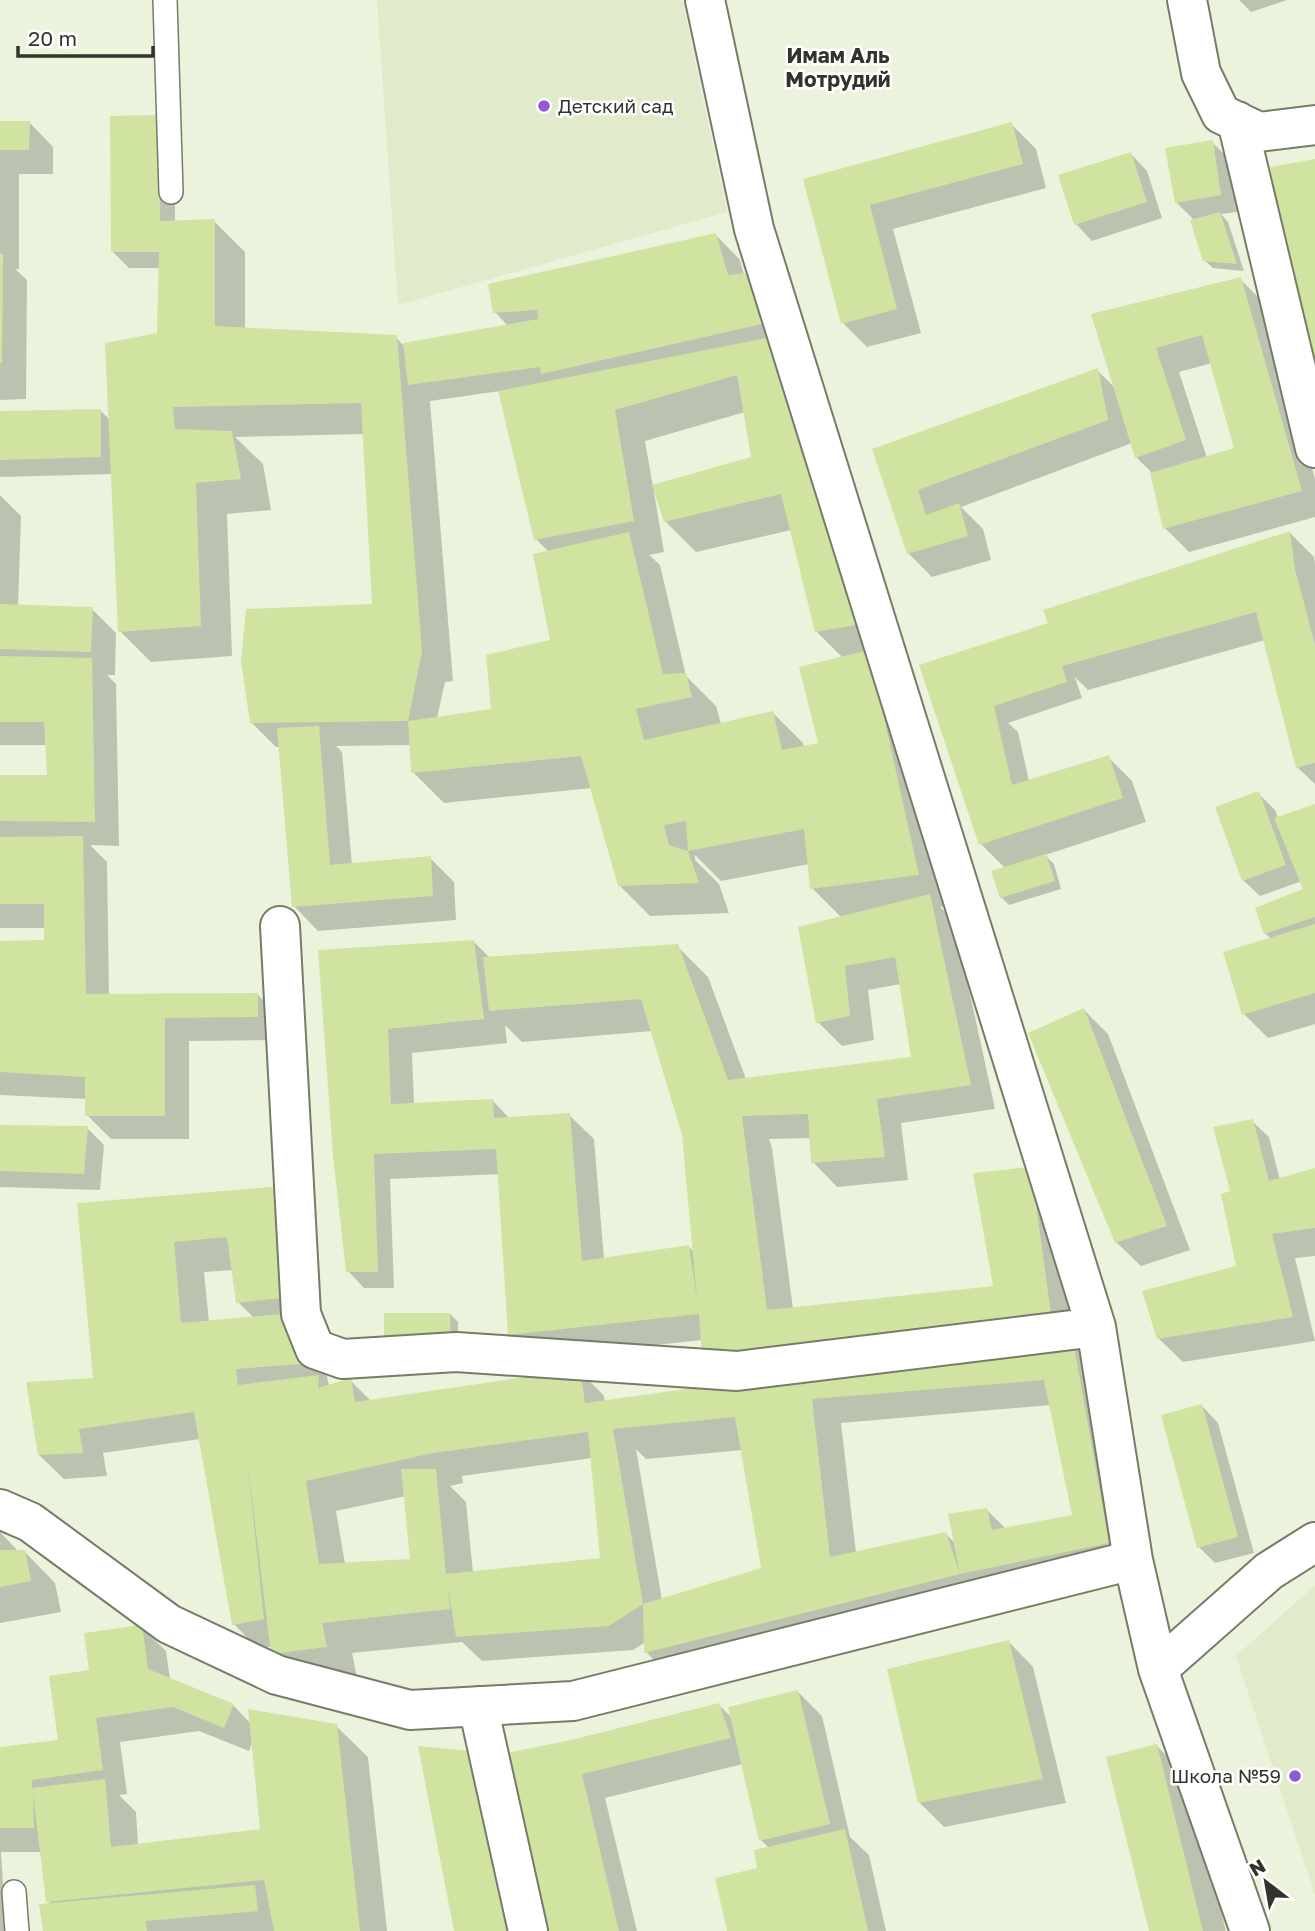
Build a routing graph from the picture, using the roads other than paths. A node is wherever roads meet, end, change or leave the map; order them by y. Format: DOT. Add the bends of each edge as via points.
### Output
graph roads {
  1 [pos="165,0"];
  2 [pos="705,0"];
  3 [pos="1187,0"];
  4 [pos="1237,121"];
  5 [pos="1315,125"];
  6 [pos="172,192"];
  7 [pos="1315,448"];
  8 [pos="280,926"];
  9 [pos="1096,1327"];
  10 [pos="0,1509"];
  11 [pos="1315,1542"];
  12 [pos="1133,1560"];
  13 [pos="1158,1669"];
  14 [pos="478,1706"];
  15 [pos="14,1892"];
  16 [pos="17,1931"];
  17 [pos="528,1931"];
  18 [pos="1250,1931"];
  1 -- 6 [label="lane"];
  2 -- 9 [label="street" via="754,229"];
  3 -- 4 [label="street" via="1201,72 1221,114"];
  4 -- 5 [label="street" via="1259,132"];
  4 -- 7 [label="street"];
  8 -- 9 [label="street" via="301,1314 315,1349 343,1359 456,1352 737,1371"];
  9 -- 12 [label="street"];
  10 -- 14 [label="street" via="30,1522 169,1624 277,1675 410,1710"];
  11 -- 13 [label="street" via="1269,1571"];
  12 -- 13 [label="street"];
  12 -- 14 [label="street" via="573,1702"];
  13 -- 18 [label="street"];
  14 -- 17 [label="street"];
  15 -- 16 [label="lane"];
}
